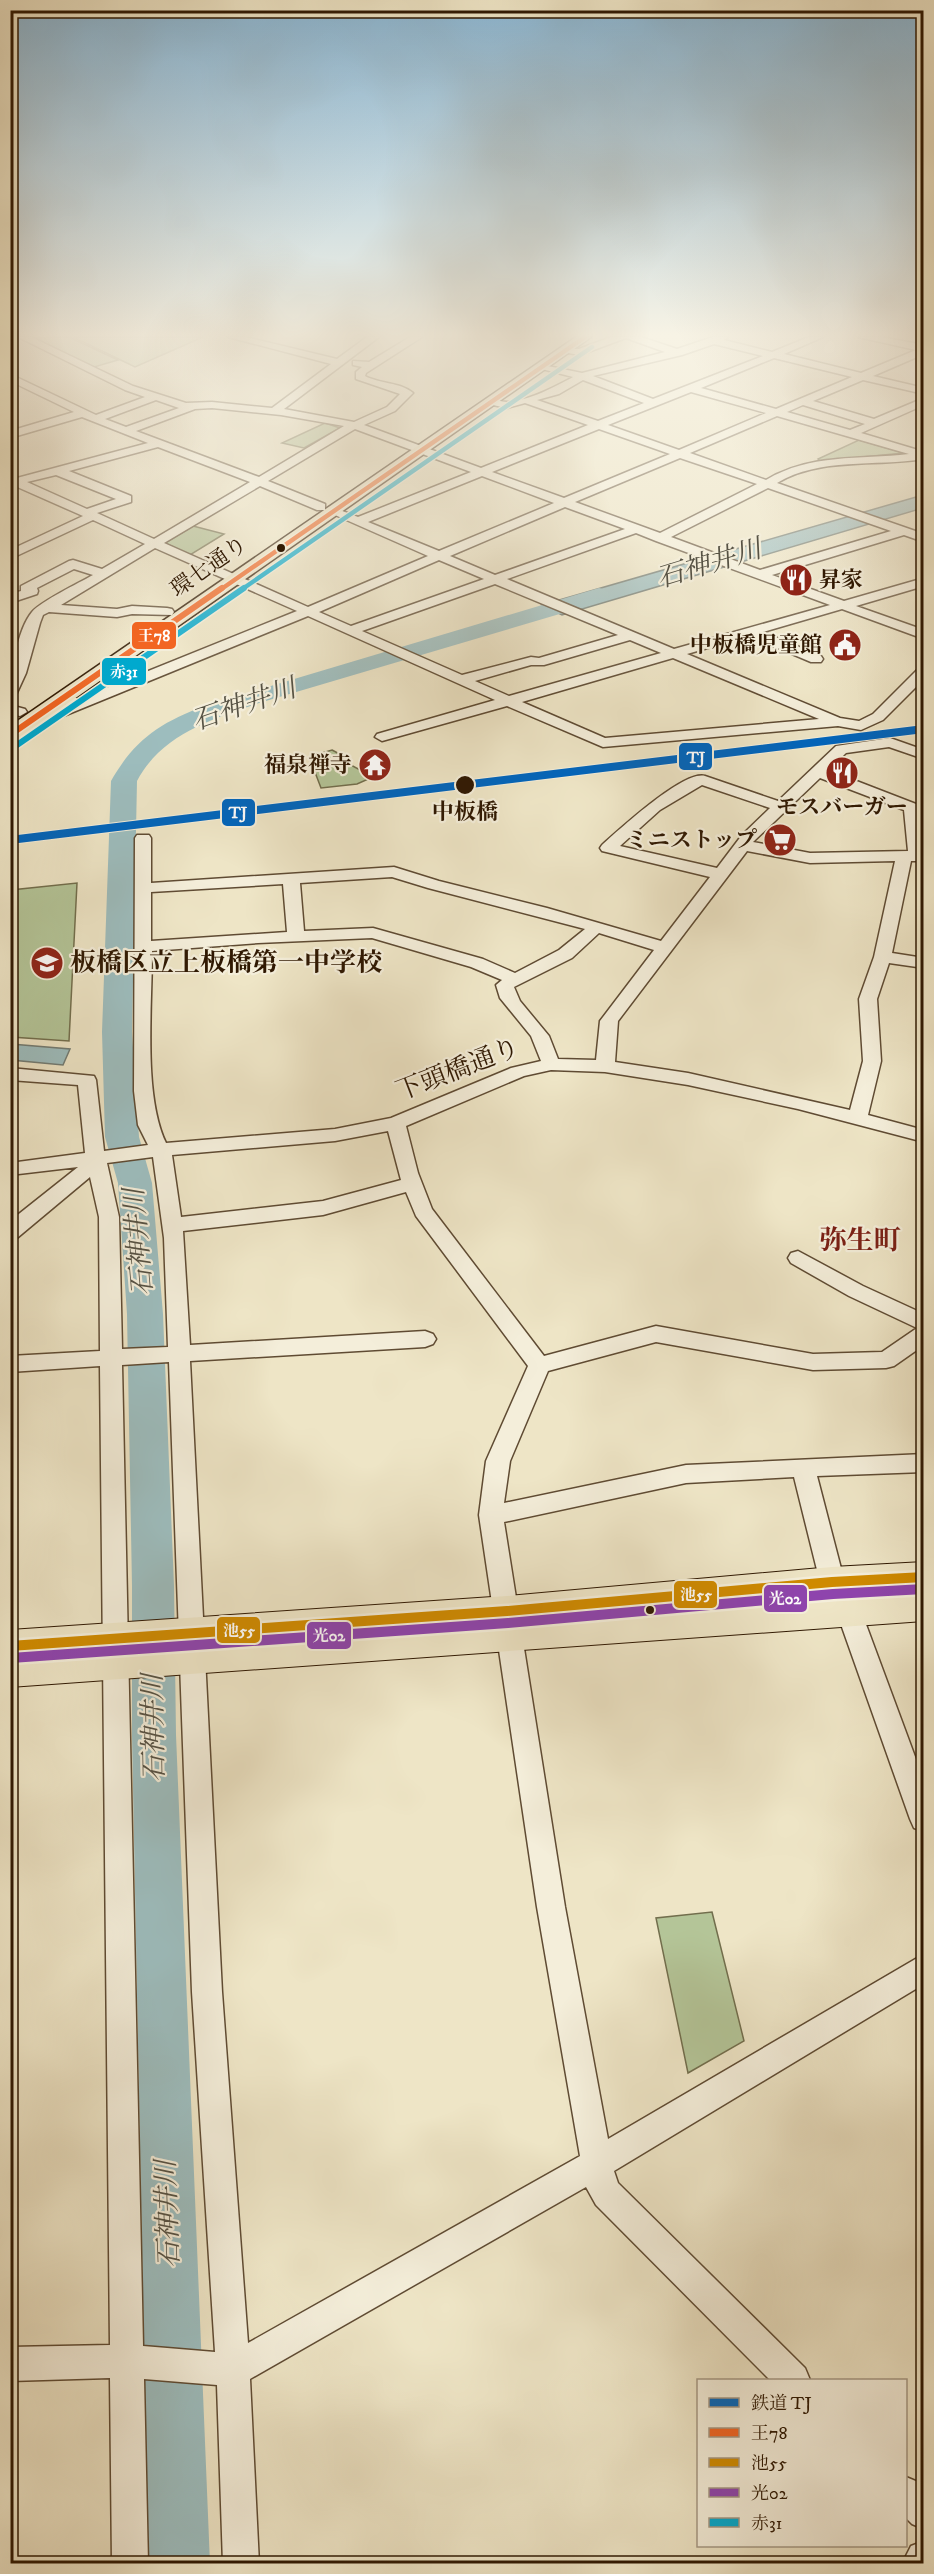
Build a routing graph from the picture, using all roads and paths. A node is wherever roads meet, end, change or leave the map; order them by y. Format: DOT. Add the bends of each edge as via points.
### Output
graph roads {
  1 [pos="108,457"];
  2 [pos="199,457"];
  3 [pos="300,457"];
  4 [pos="403,457"];
  5 [pos="441,457"];
  6 [pos="520,457"];
  7 [pos="672,457"];
  8 [pos="688,457"];
  9 [pos="914,457"];
  10 [pos="207,460"];
  11 [pos="189,467"];
  12 [pos="57,471"];
  13 [pos="482,472"];
  14 [pos="12,481"];
  15 [pos="260,481"];
  16 [pos="766,484"];
  17 [pos="565,502"];
  18 [pos="327,509"];
  19 [pos="89,515"];
  20 [pos="357,522"];
  21 [pos="636,528"];
  22 [pos="904,531"];
  23 [pos="660,538"];
  24 [pos="924,538"];
  25 [pos="153,543"];
  26 [pos="10,555"];
  27 [pos="438,556"];
  28 [pos="103,574"];
  29 [pos="761,574"];
  30 [pos="227,577"];
  31 [pos="494,579"];
  32 [pos="924,582"];
  33 [pos="32,591"];
  34 [pos="10,599"];
  35 [pos="59,600"];
  36 [pos="844,605"];
  37 [pos="10,608"];
  38 [pos="42,610"];
  39 [pos="167,612"];
  40 [pos="307,612"];
  41 [pos="349,631"];
  42 [pos="750,632"];
  43 [pos="924,635"];
  44 [pos="629,636"];
  45 [pos="10,642"];
  46 [pos="25,643"];
  47 [pos="672,654"];
  48 [pos="816,659"];
  49 [pos="924,671"];
  50 [pos="461,680"];
  51 [pos="11,690"];
  52 [pos="71,701"];
  53 [pos="507,701"];
  54 [pos="14,714"];
  55 [pos="838,722"];
  56 [pos="861,726"];
  57 [pos="10,735"];
  58 [pos="382,737"];
  59 [pos="871,744"];
  60 [pos="10,746"];
  61 [pos="924,755"];
  62 [pos="819,772"];
  63 [pos="781,807"];
  64 [pos="143,838"];
  65 [pos="742,845"];
  66 [pos="915,856"];
  67 [pos="720,874"];
  68 [pos="291,879"];
  69 [pos="143,888"];
  70 [pos="596,927"];
  71 [pos="296,936"];
  72 [pos="664,946"];
  73 [pos="143,947"];
  74 [pos="883,957"];
  75 [pos="924,963"];
  76 [pos="514,979"];
  77 [pos="551,1064"];
  78 [pos="605,1066"];
  79 [pos="10,1074"];
  80 [pos="858,1118"];
  81 [pos="396,1123"];
  82 [pos="924,1136"];
  83 [pos="155,1151"];
  84 [pos="101,1158"];
  85 [pos="10,1169"];
  86 [pos="412,1184"];
  87 [pos="171,1225"];
  88 [pos="10,1233"];
  89 [pos="798,1258"];
  90 [pos="924,1323"];
  91 [pos="924,1334"];
  92 [pos="425,1339"];
  93 [pos="179,1353"];
  94 [pos="111,1357"];
  95 [pos="10,1364"];
  96 [pos="539,1365"];
  97 [pos="924,1463"];
  98 [pos="803,1468"];
  99 [pos="491,1515"];
  100 [pos="924,1577"];
  101 [pos="841,1596"];
  102 [pos="924,1606"];
  103 [pos="509,1623"];
  104 [pos="10,1646"];
  105 [pos="192,1646"];
  106 [pos="116,1651"];
  107 [pos="10,1671"];
  108 [pos="924,1819"];
  109 [pos="924,1968"];
  110 [pos="596,2164"];
  111 [pos="128,2361"];
  112 [pos="10,2364"];
  113 [pos="233,2370"];
  114 [pos="792,2379"];
  115 [pos="907,2495"];
  116 [pos="924,2512"];
  117 [pos="924,2559"];
  118 [pos="130,2564"];
  119 [pos="241,2564"];
  120 [pos="920,2564"];
  1 -- 12 [label="street"];
  2 -- 10 [label="street"];
  3 -- 15 [label="street"];
  4 -- 18 [label="main road, 環七通り"];
  5 -- 13 [label="street"];
  6 -- 13 [label="street"];
  7 -- 17 [label="street"];
  8 -- 16 [label="street"];
  9 -- 16 [label="street" via="797,468"];
  10 -- 11 [label="street"];
  10 -- 15 [label="street"];
  12 -- 14 [label="street"];
  12 -- 19 [label="street" via="127,499"];
  13 -- 17 [label="street"];
  13 -- 20 [label="street"];
  14 -- 19 [label="street"];
  15 -- 18 [label="street"];
  15 -- 25 [label="street"];
  16 -- 22 [label="street"];
  16 -- 23 [label="street"];
  17 -- 21 [label="street"];
  17 -- 27 [label="street"];
  18 -- 20 [label="street"];
  18 -- 30 [label="main road, 環七通り"];
  19 -- 25 [label="street"];
  19 -- 26 [label="street"];
  20 -- 27 [label="street"];
  21 -- 23 [label="street"];
  21 -- 31 [label="street"];
  22 -- 24 [label="street"];
  22 -- 29 [label="street"];
  23 -- 29 [label="street"];
  25 -- 28 [label="street"];
  25 -- 30 [label="street"];
  27 -- 31 [label="street"];
  27 -- 40 [label="street"];
  28 -- 33 [label="street" via="73,564 26,589"];
  28 -- 35 [label="street"];
  29 -- 36 [label="street"];
  30 -- 39 [label="main road, 環七通り"];
  30 -- 40 [label="street"];
  30 -- 52 [label="main road, 環七通り"];
  31 -- 41 [label="street"];
  31 -- 44 [label="street"];
  32 -- 36 [label="street"];
  33 -- 34 [label="street"];
  33 -- 35 [label="street"];
  35 -- 38 [label="street"];
  36 -- 42 [label="street"];
  36 -- 43 [label="street"];
  37 -- 38 [label="street"];
  38 -- 39 [label="street"];
  38 -- 46 [label="street" via="28,629"];
  39 -- 54 [label="main road, 環七通り"];
  40 -- 41 [label="street"];
  40 -- 52 [label="street"];
  41 -- 50 [label="street"];
  42 -- 47 [label="street"];
  42 -- 48 [label="street"];
  44 -- 47 [label="street"];
  44 -- 50 [label="street"];
  45 -- 46 [label="street"];
  46 -- 51 [label="street" via="21,668"];
  47 -- 53 [label="street"];
  47 -- 55 [label="street"];
  49 -- 56 [label="street" via="878,717"];
  50 -- 53 [label="street"];
  52 -- 57 [label="main road, 環七通り"];
  52 -- 60 [label="street"];
  53 -- 55 [label="street" via="603,743"];
  53 -- 58 [label="street"];
  55 -- 56 [label="street"];
  56 -- 59 [label="street"];
  59 -- 61 [label="street" via="890,742"];
  59 -- 62 [label="street" via="841,749"];
  62 -- 63 [label="street"];
  62 -- 66 [label="street" via="911,807"];
  63 -- 65 [label="street"];
  63 -- 67 [label="street" via="700,779 655,807 608,848"];
  64 -- 69 [label="street"];
  65 -- 66 [label="street" via="810,858"];
  65 -- 67 [label="street"];
  66 -- 74 [label="street"];
  67 -- 72 [label="street"];
  68 -- 69 [label="street"];
  68 -- 70 [label="street" via="394,873 431,886"];
  68 -- 71 [label="street"];
  69 -- 73 [label="street"];
  70 -- 72 [label="street"];
  70 -- 76 [label="street" via="566,956"];
  71 -- 73 [label="street"];
  71 -- 76 [label="street" via="373,933 477,963"];
  72 -- 78 [label="street" via="609,1021"];
  73 -- 83 [label="street" via="143,1091"];
  74 -- 75 [label="street"];
  74 -- 80 [label="street" via="868,999 872,1061"];
  76 -- 77 [label="street" via="504,990 539,1035"];
  77 -- 78 [label="street, 下頭橋通り"];
  77 -- 81 [label="street, 下頭橋通り" via="518,1072"];
  78 -- 80 [label="street, 下頭橋通り" via="688,1079"];
  79 -- 84 [label="street" via="87,1080 93,1146"];
  80 -- 82 [label="street, 下頭橋通り"];
  81 -- 83 [label="street, 下頭橋通り" via="334,1135"];
  81 -- 86 [label="street"];
  83 -- 84 [label="street, 下頭橋通り"];
  83 -- 87 [label="street" via="164,1159"];
  84 -- 85 [label="street, 下頭橋通り"];
  84 -- 88 [label="street"];
  84 -- 94 [label="street" via="110,1217"];
  86 -- 87 [label="street" via="304,1211"];
  86 -- 96 [label="street" via="423,1211"];
  87 -- 93 [label="street"];
  89 -- 90 [label="street"];
  91 -- 96 [label="street" via="886,1360 813,1362 656,1334"];
  92 -- 93 [label="street"];
  93 -- 94 [label="street"];
  93 -- 105 [label="street"];
  94 -- 95 [label="street"];
  94 -- 106 [label="street"];
  96 -- 99 [label="street" via="498,1461"];
  97 -- 98 [label="street"];
  98 -- 99 [label="street" via="686,1473"];
  98 -- 101 [label="street"];
  99 -- 103 [label="street"];
  100 -- 101 [label="highway"];
  101 -- 102 [label="highway"];
  101 -- 103 [label="highway"];
  101 -- 108 [label="street"];
  103 -- 105 [label="highway"];
  103 -- 110 [label="street" via="551,1907"];
  104 -- 106 [label="highway"];
  105 -- 106 [label="highway"];
  105 -- 113 [label="street" via="207,2003"];
  106 -- 107 [label="highway"];
  106 -- 111 [label="street"];
  109 -- 110 [label="street"];
  110 -- 113 [label="street"];
  110 -- 114 [label="street" via="607,2194"];
  111 -- 112 [label="street"];
  111 -- 113 [label="street"];
  111 -- 118 [label="street"];
  113 -- 119 [label="street"];
  115 -- 116 [label="street"];
  117 -- 120 [label="street"];
}
